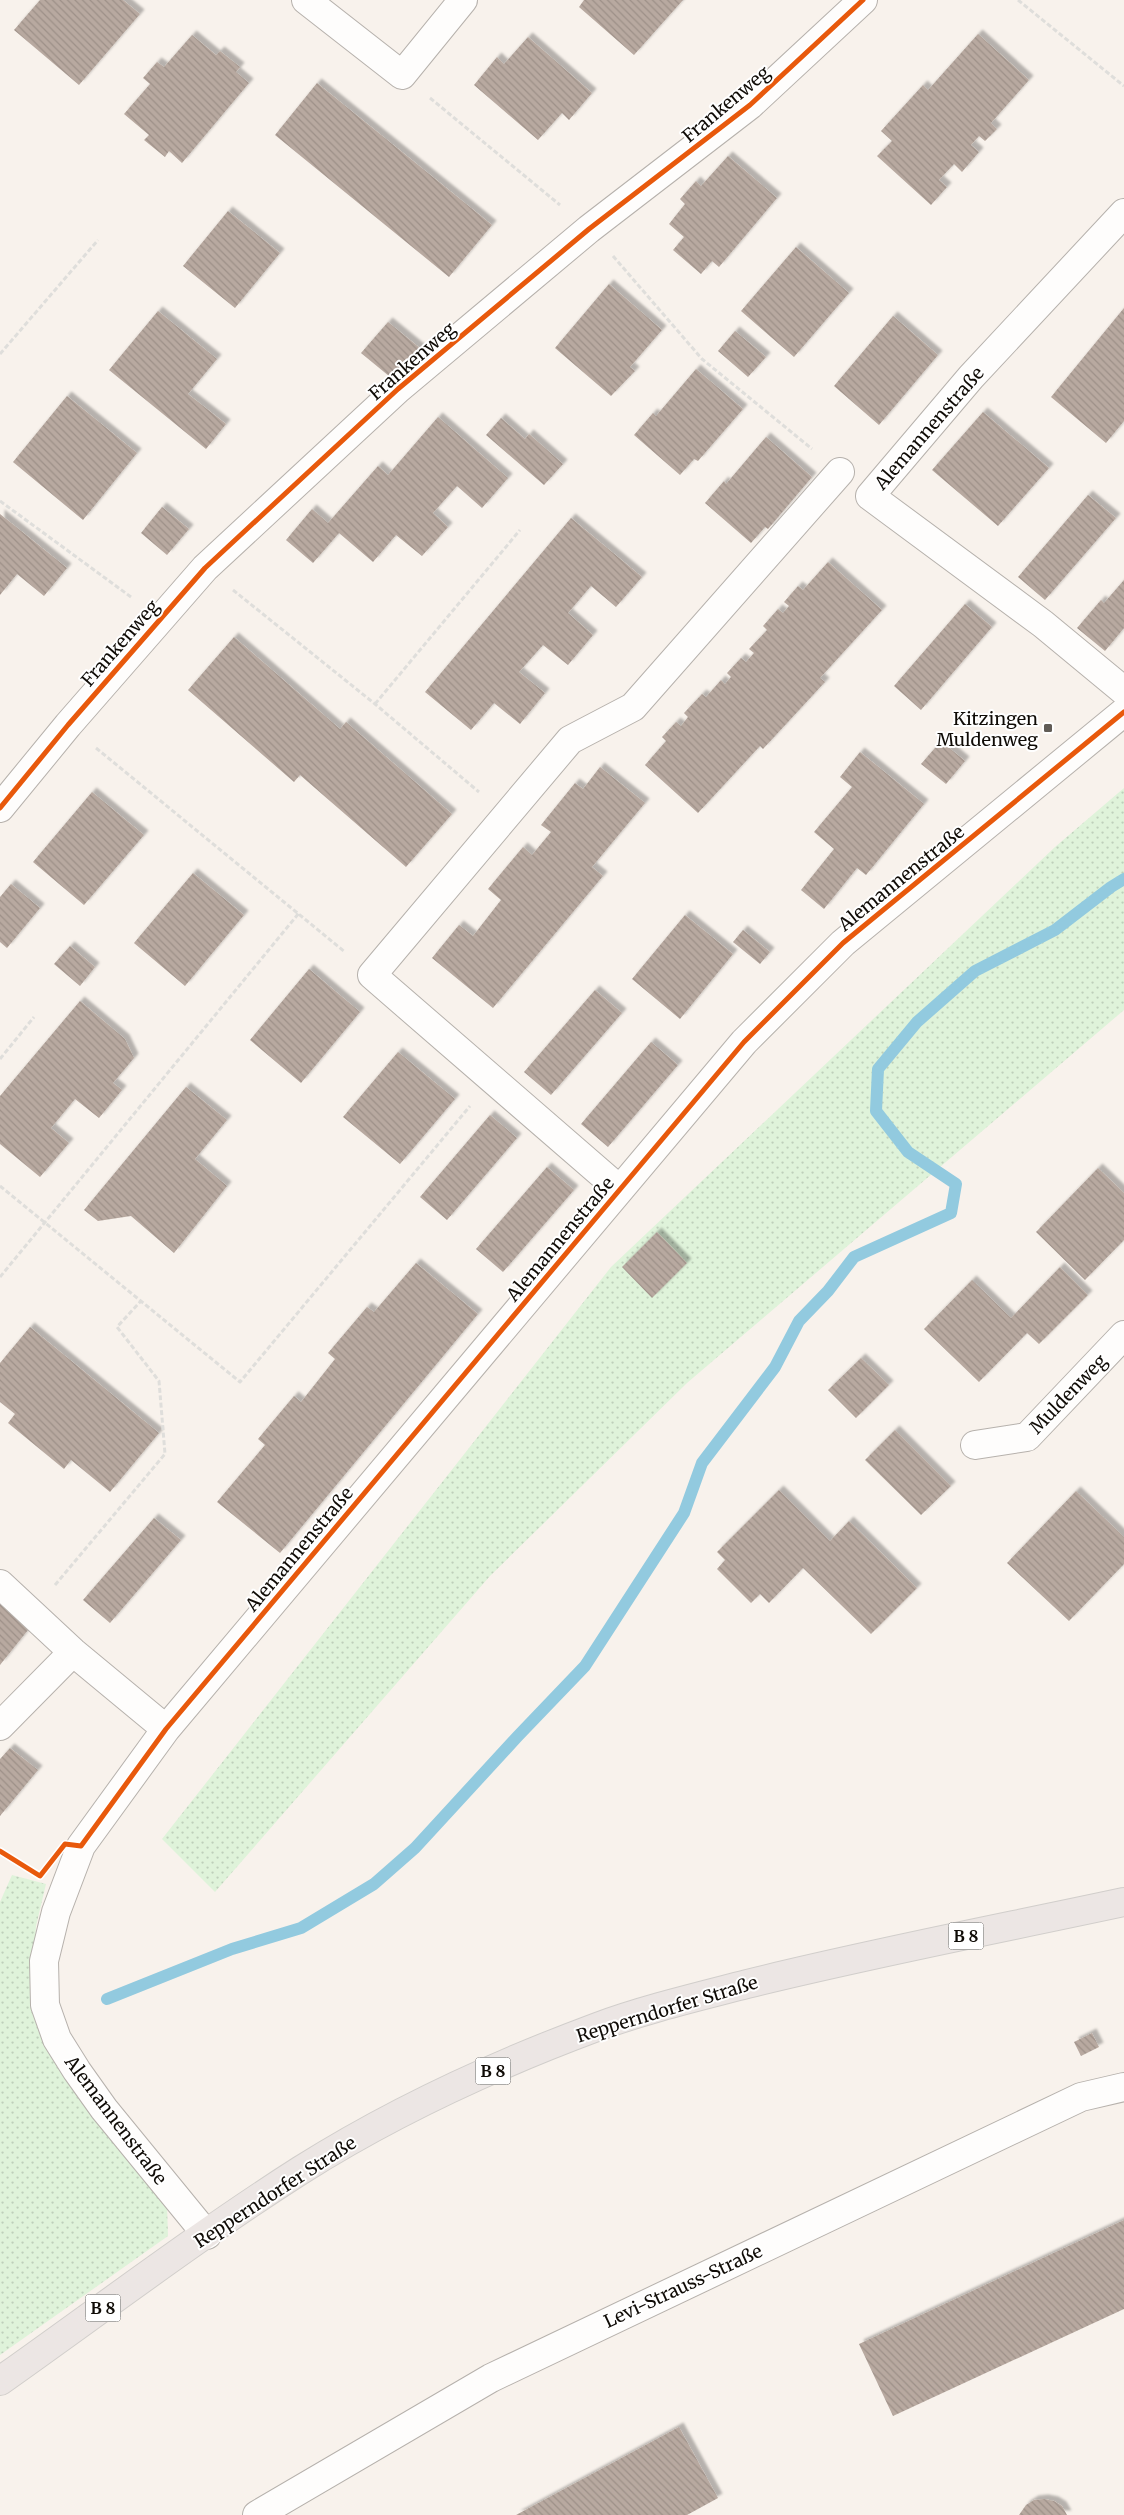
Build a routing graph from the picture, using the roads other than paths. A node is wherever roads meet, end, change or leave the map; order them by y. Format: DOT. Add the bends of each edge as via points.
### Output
graph roads {
  1 [pos="463,0"];
  2 [pos="863,0"];
  3 [pos="312,6"];
  4 [pos="1124,213"];
  5 [pos="840,472"];
  6 [pos="1124,691"];
  7 [pos="1124,712"];
  8 [pos="0,808"];
  9 [pos="619,1189"];
  10 [pos="1124,1335"];
  11 [pos="975,1445"];
  12 [pos="0,1584"];
  13 [pos="73,1652"];
  14 [pos="0,1726"];
  15 [pos="166,1729"];
  16 [pos="1124,1902"];
  17 [pos="1124,2083"];
  18 [pos="1124,2088"];
  19 [pos="207,2235"];
  20 [pos="0,2381"];
  21 [pos="257,2515"];
  1 -- 3 [label="street" via="402,75"];
  2 -- 8 [label="street, Frankenweg" via="750,105 589,229 398,390 205,568"];
  4 -- 6 [label="street, Alemannenstraße" via="971,377 870,496 1043,624"];
  5 -- 9 [label="street, Alemannenstraße" via="633,707 570,740 372,975"];
  7 -- 9 [label="street, Alemannenstraße" via="843,944 744,1042"];
  9 -- 15 [label="street, Alemannenstraße"];
  10 -- 11 [label="street, Muldenweg" via="1027,1437"];
  12 -- 13 [label="street"];
  13 -- 14 [label="street"];
  13 -- 15 [label="street"];
  15 -- 19 [label="street, Alemannenstraße" via="81,1846 56,1912 44,1961 44,2006 57,2039 104,2109"];
  16 -- 19 [label="main road, Repperndorfer Straße / B 8" via="807,1969 695,1997 600,2026 445,2092 368,2132 301,2170"];
  17 -- 18 [label="street, Levi-Strauss-Straße"];
  18 -- 21 [label="street, Levi-Strauss-Straße" via="1081,2096 491,2378"];
  19 -- 20 [label="main road, Repperndorfer Straße / B 8"];
}
